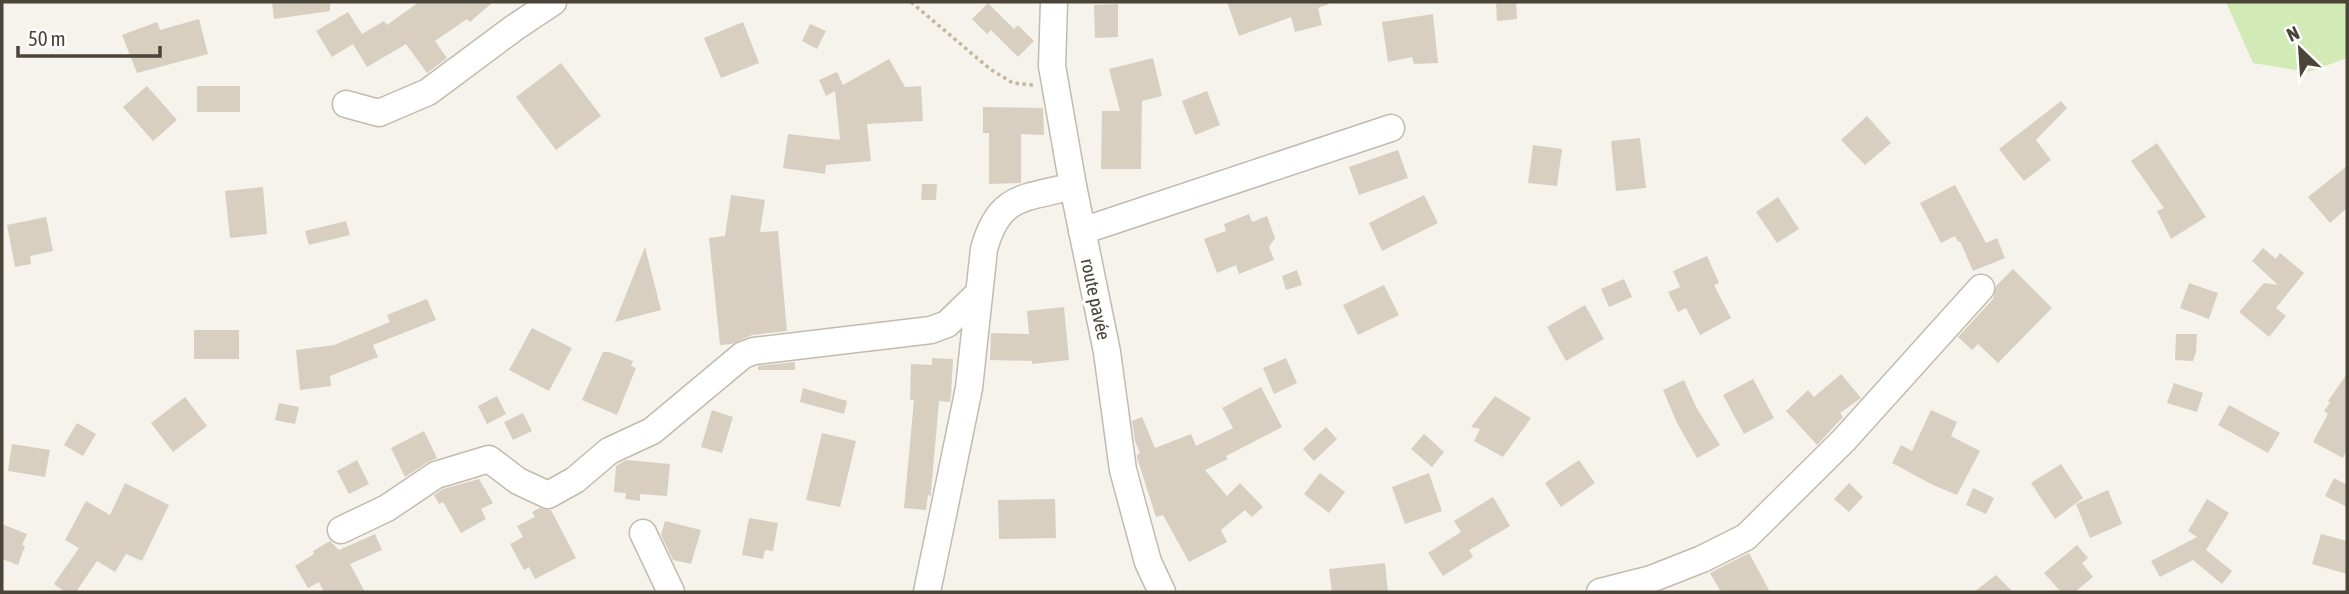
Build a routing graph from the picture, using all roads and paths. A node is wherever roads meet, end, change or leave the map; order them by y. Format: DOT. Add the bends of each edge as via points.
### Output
graph roads {
  1 [pos="553,2"];
  2 [pos="911,2"];
  3 [pos="1054,2"];
  4 [pos="1056,86"];
  5 [pos="346,104"];
  6 [pos="1391,128"];
  7 [pos="1073,186"];
  8 [pos="1082,231"];
  9 [pos="1981,288"];
  10 [pos="979,293"];
  11 [pos="341,530"];
  12 [pos="643,533"];
  13 [pos="671,592"];
  14 [pos="927,592"];
  15 [pos="1162,592"];
  16 [pos="1600,592"];
  1 -- 5 [label="street" via="428,92 379,113"];
  2 -- 4 [label="path" via="1013,83"];
  3 -- 4 [label="street, route pavée" via="1052,66"];
  4 -- 7 [label="street, route pavée"];
  6 -- 8 [label="street"];
  7 -- 8 [label="street, route pavée"];
  7 -- 10 [label="street" via="1016,201 996,216 984,249"];
  8 -- 15 [label="street, route pavée" via="1107,352 1123,470"];
  9 -- 16 [label="street" via="1844,440 1746,537 1651,579"];
  10 -- 11 [label="street" via="947,324 931,330 743,355 652,432 609,451 575,480 548,495 518,481 489,459 436,475 387,508"];
  10 -- 14 [label="street" via="969,388"];
  12 -- 13 [label="street"];
}
